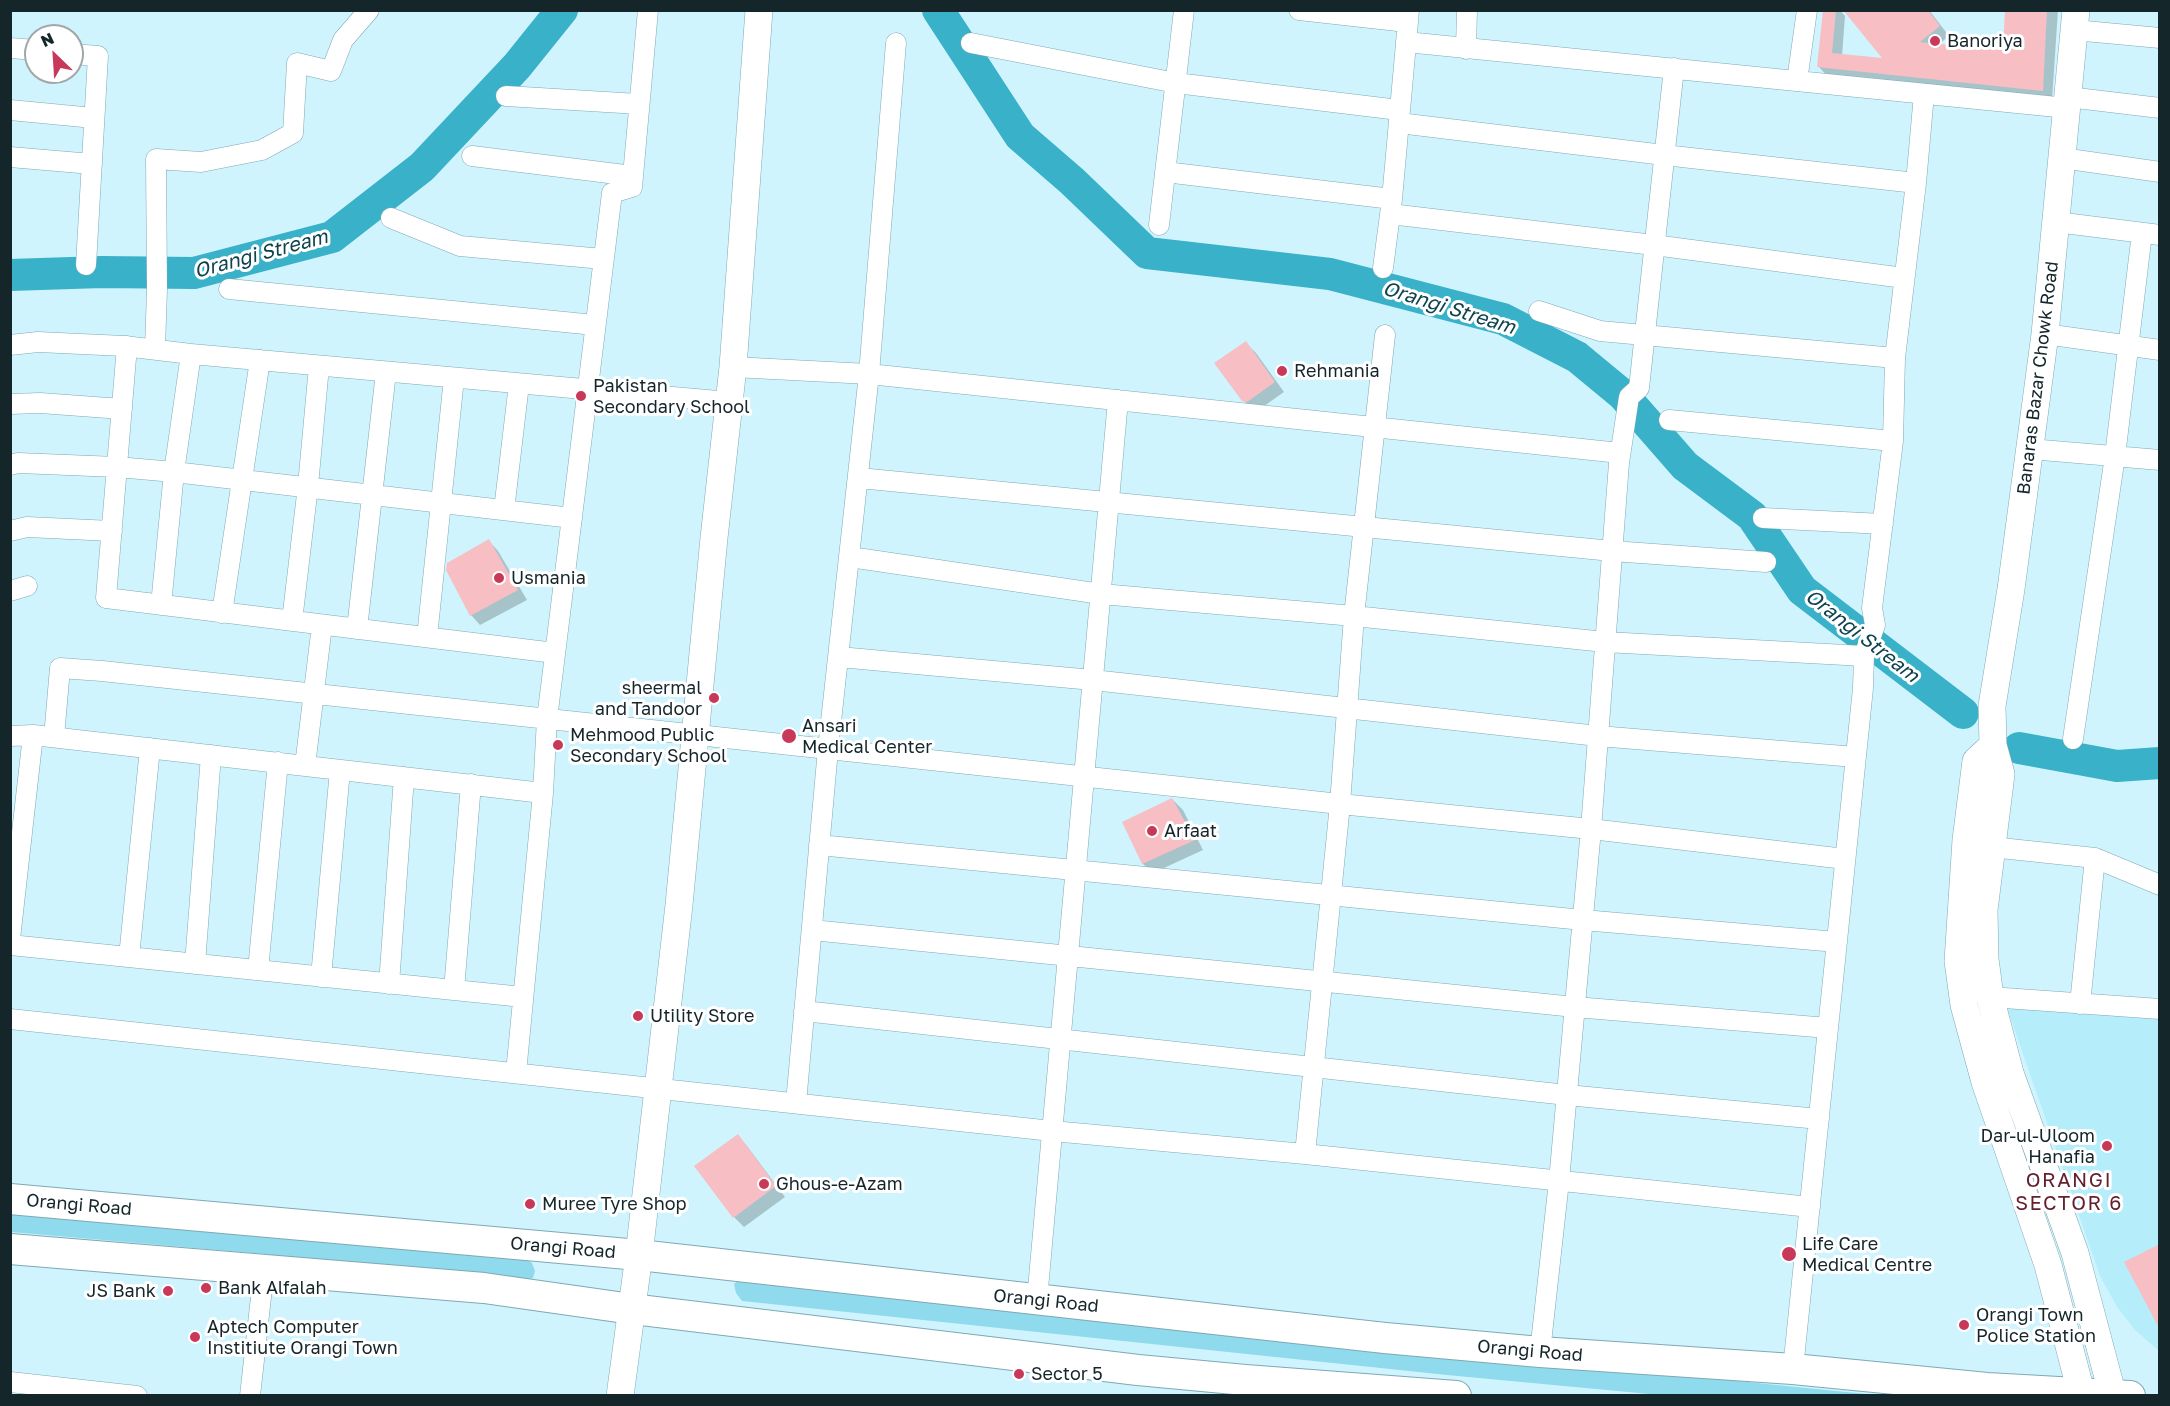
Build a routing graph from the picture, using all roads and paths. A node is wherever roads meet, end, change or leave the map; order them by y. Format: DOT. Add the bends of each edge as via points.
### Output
graph roads {
  1 [pos="369,10"];
  2 [pos="648,10"];
  3 [pos="759,10"];
  4 [pos="1184,10"];
  5 [pos="1299,10"];
  6 [pos="1467,10"];
  7 [pos="1807,10"];
  8 [pos="1408,16"];
  9 [pos="2075,20"];
  10 [pos="2160,38"];
  11 [pos="1406,42"];
  12 [pos="971,43"];
  13 [pos="896,44"];
  14 [pos="1466,49"];
  15 [pos="84,55"];
  16 [pos="1674,68"];
  17 [pos="1797,81"];
  18 [pos="1176,82"];
  19 [pos="1924,94"];
  20 [pos="506,96"];
  21 [pos="2067,103"];
  22 [pos="639,105"];
  23 [pos="2160,108"];
  24 [pos="10,110"];
  25 [pos="1399,116"];
  26 [pos="94,118"];
  27 [pos="1664,155"];
  28 [pos="472,156"];
  29 [pos="10,157"];
  30 [pos="2062,158"];
  31 [pos="92,164"];
  32 [pos="1165,172"];
  33 [pos="2160,172"];
  34 [pos="633,176"];
  35 [pos="1916,183"];
  36 [pos="1391,206"];
  37 [pos="391,218"];
  38 [pos="2056,222"];
  39 [pos="1159,225"];
  40 [pos="2151,234"];
  41 [pos="1654,244"];
  42 [pos="603,259"];
  43 [pos="86,265"];
  44 [pos="1383,268"];
  45 [pos="1904,278"];
  46 [pos="230,289"];
  47 [pos="1539,311"];
  48 [pos="595,325"];
  49 [pos="1385,334"];
  50 [pos="2045,334"];
  51 [pos="1645,336"];
  52 [pos="10,345"];
  53 [pos="2128,345"];
  54 [pos="127,346"];
  55 [pos="155,349"];
  56 [pos="2160,350"];
  57 [pos="191,354"];
  58 [pos="1895,358"];
  59 [pos="260,360"];
  60 [pos="319,366"];
  61 [pos="733,367"];
  62 [pos="386,372"];
  63 [pos="869,374"];
  64 [pos="454,378"];
  65 [pos="519,384"];
  66 [pos="587,391"];
  67 [pos="1118,400"];
  68 [pos="729,402"];
  69 [pos="10,404"];
  70 [pos="122,409"];
  71 [pos="1669,420"];
  72 [pos="1375,427"];
  73 [pos="1893,441"];
  74 [pos="2030,449"];
  75 [pos="2115,456"];
  76 [pos="1619,458"];
  77 [pos="2156,459"];
  78 [pos="10,465"];
  79 [pos="117,467"];
  80 [pos="174,472"];
  81 [pos="859,478"];
  82 [pos="241,479"];
  83 [pos="308,486"];
  84 [pos="372,495"];
  85 [pos="1109,502"];
  86 [pos="440,503"];
  87 [pos="504,510"];
  88 [pos="572,518"];
  89 [pos="1763,518"];
  90 [pos="1883,524"];
  91 [pos="1364,527"];
  92 [pos="10,531"];
  93 [pos="112,531"];
  94 [pos="1612,551"];
  95 [pos="850,557"];
  96 [pos="1766,562"];
  97 [pos="1101,594"];
  98 [pos="160,605"];
  99 [pos="222,612"];
  100 [pos="1354,616"];
  101 [pos="292,621"];
  102 [pos="322,625"];
  103 [pos="357,629"];
  104 [pos="427,637"];
  105 [pos="1605,642"];
  106 [pos="555,653"];
  107 [pos="1864,656"];
  108 [pos="839,657"];
  109 [pos="1093,681"];
  110 [pos="313,694"];
  111 [pos="1347,710"];
  112 [pos="547,719"];
  113 [pos="10,735"];
  114 [pos="33,735"];
  115 [pos="695,735"];
  116 [pos="1598,736"];
  117 [pos="54,737"];
  118 [pos="2073,739"];
  119 [pos="1993,745"];
  120 [pos="150,748"];
  121 [pos="828,749"];
  122 [pos="211,755"];
  123 [pos="1856,757"];
  124 [pos="278,762"];
  125 [pos="305,766"];
  126 [pos="340,770"];
  127 [pos="404,777"];
  128 [pos="1084,777"];
  129 [pos="471,784"];
  130 [pos="543,793"];
  131 [pos="1340,804"];
  132 [pos="1592,829"];
  133 [pos="819,845"];
  134 [pos="1991,846"];
  135 [pos="2095,858"];
  136 [pos="1845,859"];
  137 [pos="1076,870"];
  138 [pos="2160,885"];
  139 [pos="1331,895"];
  140 [pos="1583,920"];
  141 [pos="812,930"];
  142 [pos="10,939"];
  143 [pos="1837,942"];
  144 [pos="10,945"];
  145 [pos="1068,956"];
  146 [pos="129,957"];
  147 [pos="195,964"];
  148 [pos="258,970"];
  149 [pos="321,977"];
  150 [pos="1322,982"];
  151 [pos="389,984"];
  152 [pos="454,990"];
  153 [pos="523,997"];
  154 [pos="1990,997"];
  155 [pos="2080,1004"];
  156 [pos="1575,1007"];
  157 [pos="2160,1009"];
  158 [pos="804,1011"];
  159 [pos="10,1019"];
  160 [pos="1828,1028"];
  161 [pos="1060,1039"];
  162 [pos="1314,1067"];
  163 [pos="516,1073"];
  164 [pos="657,1088"];
  165 [pos="1567,1095"];
  166 [pos="796,1103"];
  167 [pos="1819,1119"];
  168 [pos="1052,1131"];
  169 [pos="1305,1154"];
  170 [pos="1560,1181"];
  171 [pos="10,1199"];
  172 [pos="1810,1207"];
  173 [pos="10,1249"];
  174 [pos="639,1255"];
  175 [pos="264,1270"];
  176 [pos="1037,1300"];
  177 [pos="632,1309"];
  178 [pos="1540,1352"];
  179 [pos="1793,1369"];
  180 [pos="10,1382"];
  181 [pos="1244,1388"];
  182 [pos="2083,1394"];
  183 [pos="137,1395"];
  184 [pos="250,1395"];
  185 [pos="620,1395"];
  186 [pos="1456,1395"];
  187 [pos="2119,1395"];
  1 -- 55 [label="street" via="343,40 331,72 297,63 293,133 262,150 201,162 156,159"];
  2 -- 22 [label="street"];
  3 -- 61 [label="main road"];
  4 -- 18 [label="street"];
  5 -- 8 [label="street"];
  6 -- 14 [label="street"];
  7 -- 17 [label="street"];
  8 -- 11 [label="street"];
  9 -- 10 [label="street"];
  9 -- 21 [label="main road, Banaras Bazar Chowk Road"];
  11 -- 14 [label="street"];
  11 -- 25 [label="street"];
  12 -- 18 [label="street"];
  13 -- 63 [label="street"];
  14 -- 16 [label="street"];
  15 -- 26 [label="street" via="98,57"];
  16 -- 17 [label="street"];
  16 -- 27 [label="street"];
  17 -- 19 [label="street"];
  18 -- 25 [label="street"];
  18 -- 32 [label="street"];
  19 -- 21 [label="street"];
  19 -- 35 [label="street"];
  20 -- 22 [label="street"];
  21 -- 23 [label="street"];
  21 -- 30 [label="main road, Banaras Bazar Chowk Road"];
  22 -- 34 [label="street"];
  24 -- 26 [label="street"];
  25 -- 27 [label="street"];
  25 -- 36 [label="street"];
  26 -- 31 [label="street"];
  27 -- 35 [label="street"];
  27 -- 41 [label="street"];
  28 -- 34 [label="street"];
  29 -- 31 [label="street"];
  30 -- 33 [label="street"];
  30 -- 38 [label="main road, Banaras Bazar Chowk Road"];
  31 -- 43 [label="street"];
  32 -- 36 [label="street"];
  32 -- 39 [label="street"];
  34 -- 42 [label="street" via="632,187 612,193"];
  35 -- 45 [label="street"];
  36 -- 41 [label="street"];
  36 -- 44 [label="street"];
  37 -- 42 [label="street" via="460,246"];
  38 -- 40 [label="street"];
  38 -- 50 [label="main road, Banaras Bazar Chowk Road"];
  40 -- 53 [label="street"];
  41 -- 45 [label="street"];
  41 -- 51 [label="street"];
  42 -- 48 [label="street"];
  45 -- 58 [label="street"];
  46 -- 48 [label="street"];
  47 -- 51 [label="street" via="1600,331"];
  48 -- 66 [label="street"];
  49 -- 72 [label="street"];
  50 -- 53 [label="street"];
  50 -- 74 [label="main road, Banaras Bazar Chowk Road"];
  51 -- 58 [label="street"];
  51 -- 76 [label="street" via="1639,388 1629,397"];
  52 -- 54 [label="street" via="38,342"];
  53 -- 56 [label="street"];
  53 -- 75 [label="street"];
  54 -- 55 [label="street"];
  54 -- 70 [label="street"];
  55 -- 57 [label="street"];
  57 -- 59 [label="street"];
  57 -- 80 [label="street"];
  58 -- 73 [label="street"];
  59 -- 60 [label="street"];
  59 -- 82 [label="street"];
  60 -- 62 [label="street"];
  60 -- 83 [label="street"];
  61 -- 63 [label="street"];
  61 -- 68 [label="main road"];
  62 -- 64 [label="street"];
  62 -- 84 [label="street"];
  63 -- 67 [label="street"];
  63 -- 81 [label="street"];
  64 -- 65 [label="street"];
  64 -- 86 [label="street"];
  65 -- 66 [label="street"];
  65 -- 87 [label="street"];
  66 -- 68 [label="street"];
  66 -- 88 [label="street"];
  67 -- 72 [label="street"];
  67 -- 85 [label="street"];
  68 -- 115 [label="main road"];
  69 -- 70 [label="street"];
  70 -- 79 [label="street"];
  71 -- 73 [label="street"];
  72 -- 76 [label="street"];
  72 -- 91 [label="street"];
  73 -- 90 [label="street"];
  74 -- 75 [label="street"];
  74 -- 119 [label="main road, Banaras Bazar Chowk Road" via="1992,706"];
  75 -- 77 [label="street"];
  75 -- 118 [label="street"];
  76 -- 94 [label="street"];
  78 -- 79 [label="street"];
  79 -- 80 [label="street"];
  79 -- 93 [label="street"];
  80 -- 82 [label="street"];
  80 -- 98 [label="street"];
  81 -- 85 [label="street"];
  81 -- 95 [label="street"];
  82 -- 83 [label="street"];
  82 -- 99 [label="street"];
  83 -- 84 [label="street"];
  83 -- 101 [label="street"];
  84 -- 86 [label="street"];
  84 -- 103 [label="street"];
  85 -- 91 [label="street"];
  85 -- 97 [label="street"];
  86 -- 87 [label="street"];
  86 -- 104 [label="street"];
  87 -- 88 [label="street"];
  88 -- 106 [label="street"];
  89 -- 90 [label="street"];
  90 -- 107 [label="street" via="1872,608 1875,625"];
  91 -- 94 [label="street"];
  91 -- 100 [label="street"];
  92 -- 93 [label="street" via="27,527"];
  93 -- 98 [label="street" via="106,598"];
  94 -- 96 [label="street"];
  94 -- 105 [label="street"];
  95 -- 97 [label="street"];
  95 -- 108 [label="street"];
  97 -- 100 [label="street"];
  97 -- 109 [label="street"];
  98 -- 99 [label="street"];
  99 -- 101 [label="street"];
  100 -- 105 [label="street"];
  100 -- 111 [label="street"];
  101 -- 102 [label="street"];
  102 -- 103 [label="street"];
  102 -- 110 [label="street"];
  103 -- 104 [label="street"];
  104 -- 106 [label="street"];
  105 -- 107 [label="street"];
  105 -- 116 [label="street"];
  106 -- 112 [label="street"];
  107 -- 123 [label="street"];
  108 -- 109 [label="street"];
  108 -- 121 [label="street"];
  109 -- 111 [label="street"];
  109 -- 128 [label="street"];
  110 -- 112 [label="street"];
  110 -- 117 [label="street" via="60,668"];
  110 -- 125 [label="street"];
  111 -- 116 [label="street"];
  111 -- 131 [label="street"];
  112 -- 115 [label="street"];
  112 -- 130 [label="street"];
  113 -- 114 [label="street"];
  114 -- 117 [label="street"];
  114 -- 142 [label="street"];
  115 -- 121 [label="street"];
  115 -- 164 [label="main road"];
  116 -- 123 [label="street"];
  116 -- 132 [label="street"];
  117 -- 120 [label="street"];
  119 -- 134 [label="main road, Banaras Bazar Chowk Road" via="2001,774"];
  119 -- 182 [label="main road" via="1976,761 1966,840 1958,961 1964,1005 1985,1082 2048,1265"];
  120 -- 122 [label="street"];
  120 -- 146 [label="street"];
  121 -- 128 [label="street"];
  121 -- 133 [label="street"];
  122 -- 124 [label="street"];
  122 -- 147 [label="street"];
  123 -- 136 [label="street"];
  124 -- 125 [label="street"];
  124 -- 148 [label="street"];
  125 -- 126 [label="street"];
  126 -- 127 [label="street"];
  126 -- 149 [label="street"];
  127 -- 129 [label="street"];
  127 -- 151 [label="street"];
  128 -- 131 [label="street"];
  128 -- 137 [label="street"];
  129 -- 130 [label="street"];
  129 -- 152 [label="street"];
  130 -- 153 [label="street"];
  131 -- 132 [label="street"];
  131 -- 139 [label="street"];
  132 -- 136 [label="street"];
  132 -- 140 [label="street"];
  133 -- 137 [label="street"];
  133 -- 141 [label="street"];
  134 -- 135 [label="street"];
  134 -- 154 [label="main road, Banaras Bazar Chowk Road" via="1984,910"];
  135 -- 138 [label="street"];
  135 -- 155 [label="street"];
  136 -- 143 [label="street"];
  137 -- 139 [label="street"];
  137 -- 145 [label="street"];
  139 -- 140 [label="street"];
  139 -- 150 [label="street"];
  140 -- 143 [label="street"];
  140 -- 156 [label="street"];
  141 -- 145 [label="street"];
  141 -- 158 [label="street"];
  143 -- 160 [label="street"];
  144 -- 146 [label="street"];
  145 -- 150 [label="street"];
  145 -- 161 [label="street"];
  146 -- 147 [label="street"];
  147 -- 148 [label="street"];
  148 -- 149 [label="street"];
  149 -- 151 [label="street"];
  150 -- 156 [label="street"];
  150 -- 162 [label="street"];
  151 -- 152 [label="street"];
  152 -- 153 [label="street"];
  153 -- 163 [label="street"];
  154 -- 155 [label="street"];
  154 -- 187 [label="main road, Banaras Bazar Chowk Road" via="2010,1073 2075,1253"];
  155 -- 157 [label="street"];
  156 -- 160 [label="street"];
  156 -- 165 [label="street"];
  158 -- 161 [label="street"];
  158 -- 166 [label="street"];
  159 -- 163 [label="street"];
  160 -- 167 [label="street"];
  161 -- 162 [label="street"];
  161 -- 168 [label="street"];
  162 -- 165 [label="street"];
  162 -- 169 [label="street"];
  163 -- 164 [label="street"];
  164 -- 166 [label="street"];
  164 -- 174 [label="main road"];
  165 -- 167 [label="street"];
  165 -- 170 [label="street"];
  166 -- 168 [label="street"];
  167 -- 172 [label="street"];
  168 -- 169 [label="street"];
  168 -- 176 [label="street"];
  169 -- 170 [label="street"];
  170 -- 172 [label="street"];
  170 -- 178 [label="street"];
  171 -- 174 [label="main road, Orangi Road"];
  172 -- 179 [label="street"];
  173 -- 175 [label="main road"];
  174 -- 176 [label="main road, Orangi Road"];
  174 -- 177 [label="main road"];
  175 -- 177 [label="main road" via="484,1288"];
  175 -- 184 [label="street"];
  176 -- 178 [label="main road, Orangi Road"];
  177 -- 181 [label="main road" via="1138,1370"];
  177 -- 185 [label="main road"];
  178 -- 179 [label="main road, Orangi Road"];
  179 -- 182 [label="main road, Orangi Road"];
  180 -- 183 [label="street"];
  181 -- 186 [label="main road"];
  182 -- 187 [label="main road, Orangi Road"];
}
